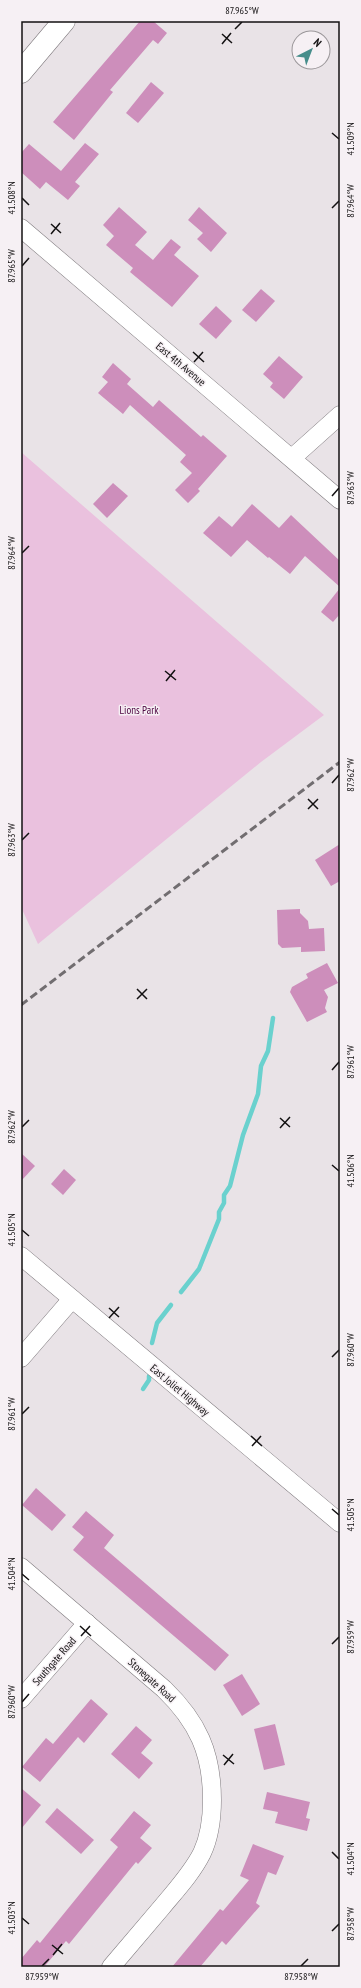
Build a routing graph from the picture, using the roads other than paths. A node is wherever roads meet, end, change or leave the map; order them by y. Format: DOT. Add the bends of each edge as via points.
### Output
graph roads {
  1 [pos="64,21"];
  2 [pos="21,72"];
  3 [pos="21,228"];
  4 [pos="340,415"];
  5 [pos="292,458"];
  6 [pos="340,500"];
  7 [pos="21,1256"];
  8 [pos="72,1299"];
  9 [pos="21,1358"];
  10 [pos="340,1523"];
  11 [pos="21,1567"];
  12 [pos="87,1623"];
  13 [pos="21,1699"];
  14 [pos="111,1967"];
  1 -- 2 [label="main road"];
  3 -- 5 [label="street, East 4th Avenue"];
  4 -- 5 [label="street"];
  5 -- 6 [label="street, East 4th Avenue"];
  7 -- 8 [label="street, East Joliet Highway"];
  8 -- 9 [label="street"];
  8 -- 10 [label="street, East Joliet Highway"];
  11 -- 12 [label="street, Stonegate Road"];
  12 -- 13 [label="street, Southgate Road"];
  12 -- 14 [label="street, Stonegate Road" via="180,1704 202,1741 212,1776 212,1820 202,1852 187,1876"];
}
